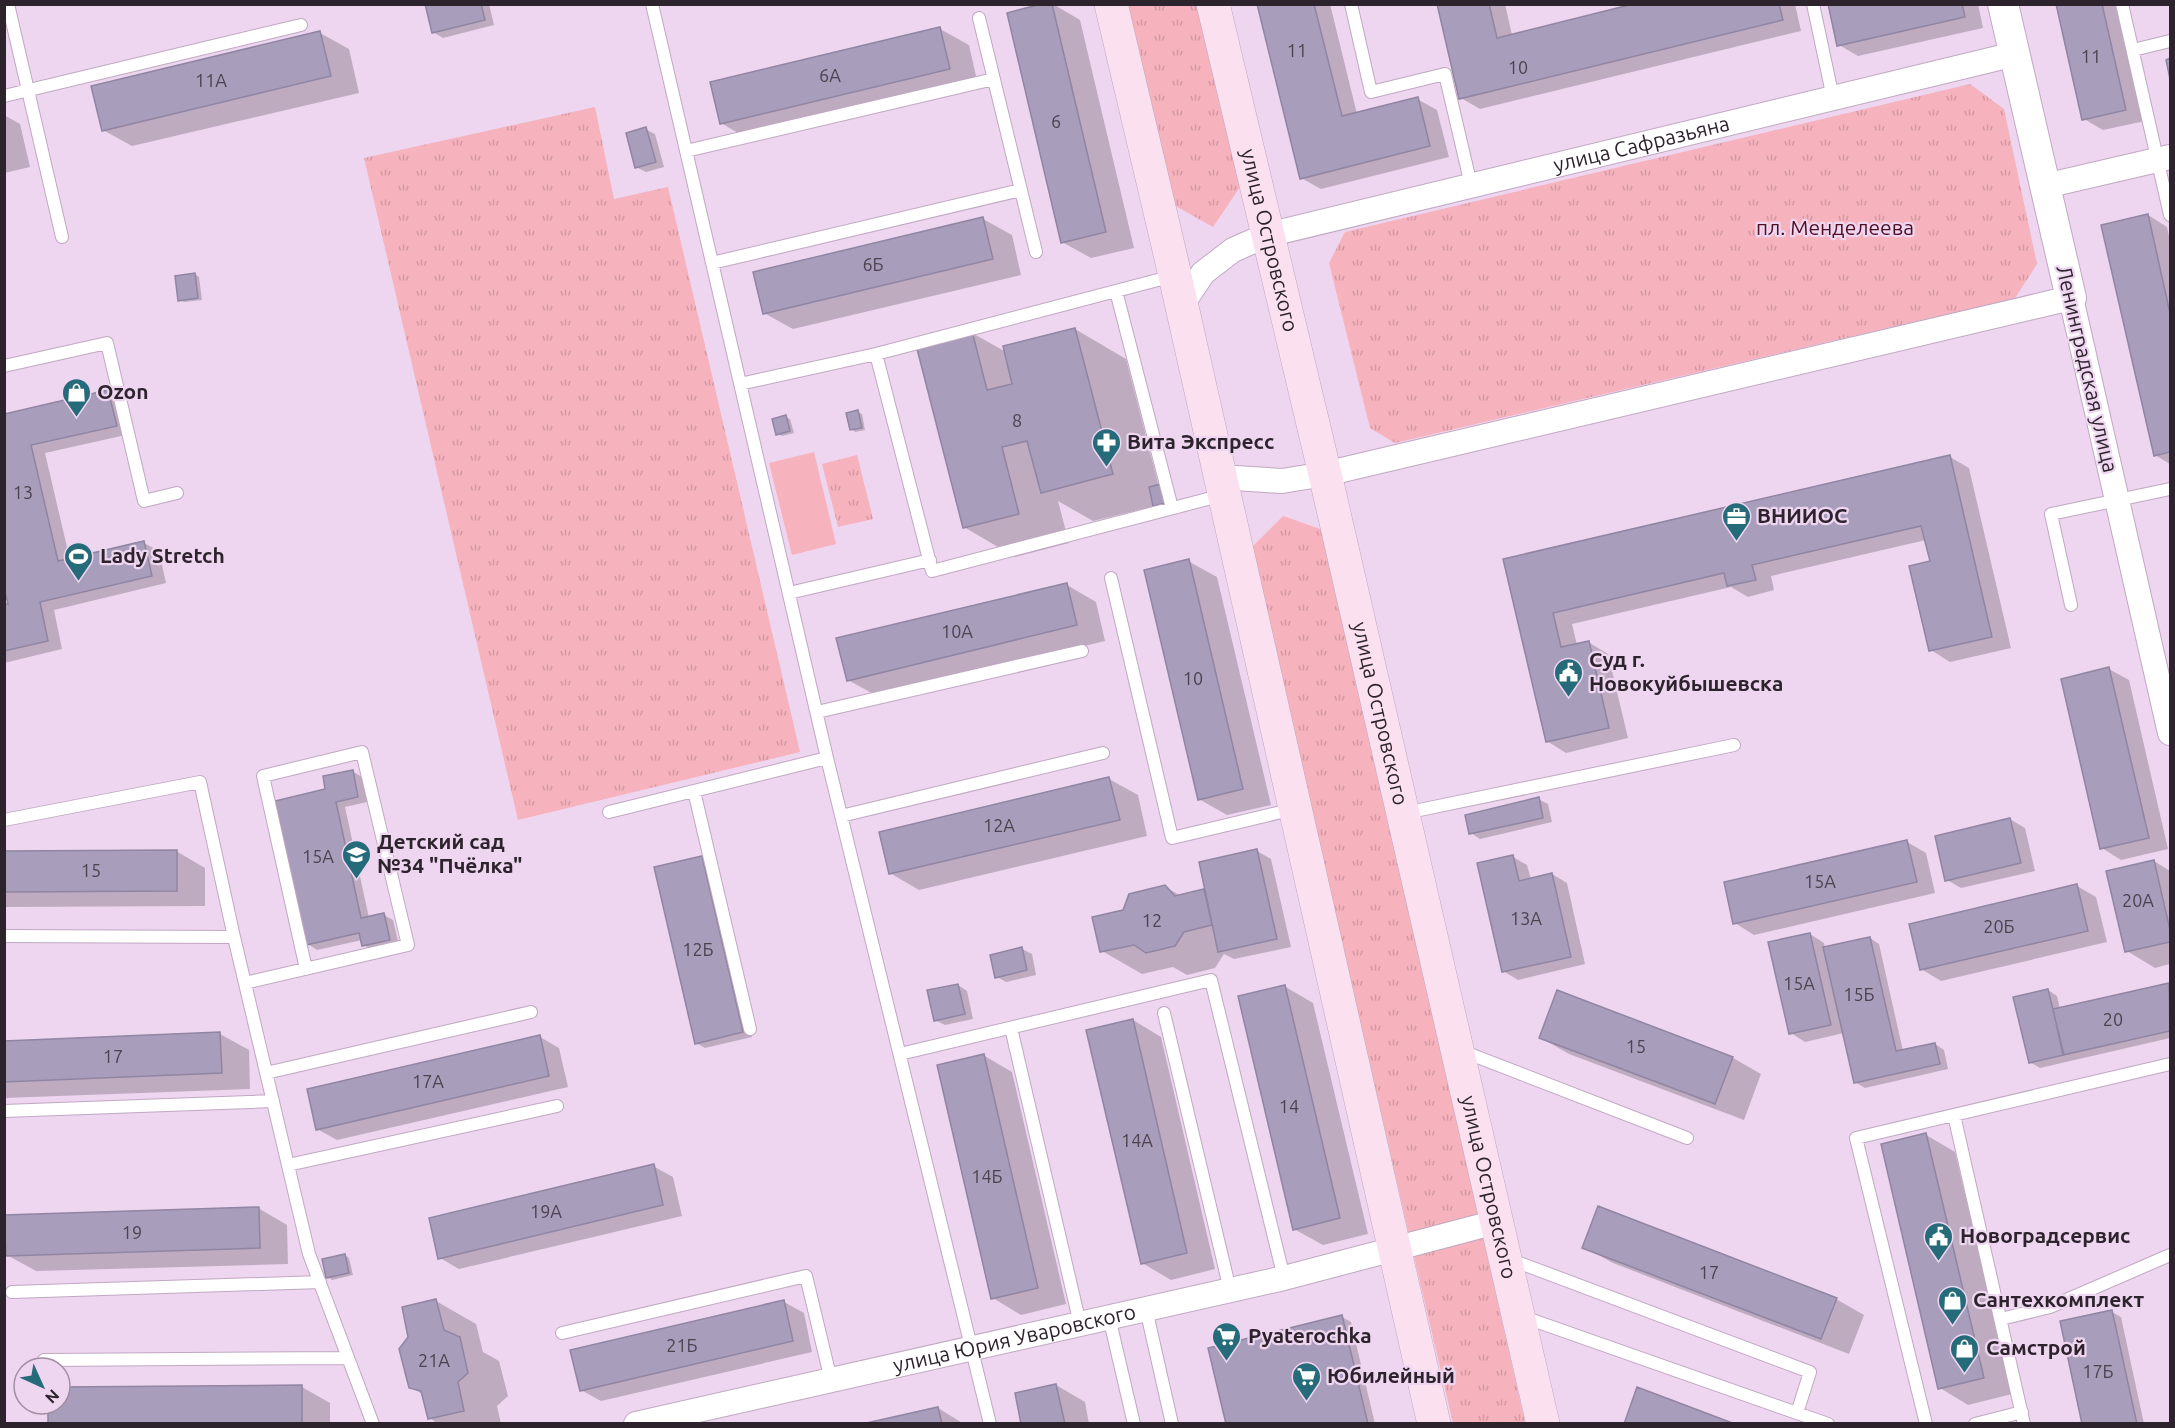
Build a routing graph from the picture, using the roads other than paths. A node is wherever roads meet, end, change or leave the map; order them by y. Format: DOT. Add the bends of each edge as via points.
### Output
graph roads {
  1 [pos="8,4"];
  2 [pos="652,4"];
  3 [pos="1111,4"];
  4 [pos="1213,4"];
  5 [pos="1350,4"];
  6 [pos="1813,4"];
  7 [pos="2003,4"];
  8 [pos="2122,4"];
  9 [pos="979,18"];
  10 [pos="302,25"];
  11 [pos="2170,41"];
  12 [pos="2133,50"];
  13 [pos="2015,54"];
  14 [pos="994,79"];
  15 [pos="28,90"];
  16 [pos="4,96"];
  17 [pos="1833,98"];
  18 [pos="686,151"];
  19 [pos="2164,158"];
  20 [pos="1471,185"];
  21 [pos="2045,186"];
  22 [pos="1020,190"];
  23 [pos="2170,215"];
  24 [pos="1267,235"];
  25 [pos="62,237"];
  26 [pos="1036,252"];
  27 [pos="712,263"];
  28 [pos="1116,291"];
  29 [pos="1178,291"];
  30 [pos="2071,297"];
  31 [pos="876,354"];
  32 [pos="4,366"];
  33 [pos="740,384"];
  34 [pos="1325,474"];
  35 [pos="1222,486"];
  36 [pos="2170,489"];
  37 [pos="177,493"];
  38 [pos="2118,500"];
  39 [pos="1172,508"];
  40 [pos="930,560"];
  41 [pos="1112,578"];
  42 [pos="789,593"];
  43 [pos="2071,605"];
  44 [pos="1082,651"];
  45 [pos="817,712"];
  46 [pos="2170,734"];
  47 [pos="1734,746"];
  48 [pos="1103,753"];
  49 [pos="827,758"];
  50 [pos="694,791"];
  51 [pos="1295,809"];
  52 [pos="609,812"];
  53 [pos="1401,814"];
  54 [pos="842,816"];
  55 [pos="4,820"];
  56 [pos="4,936"];
  57 [pos="234,938"];
  58 [pos="306,969"];
  59 [pos="245,983"];
  60 [pos="531,1011"];
  61 [pos="1164,1013"];
  62 [pos="1011,1028"];
  63 [pos="750,1029"];
  64 [pos="1455,1048"];
  65 [pos="900,1054"];
  66 [pos="2170,1064"];
  67 [pos="266,1073"];
  68 [pos="273,1101"];
  69 [pos="557,1106"];
  70 [pos="4,1111"];
  71 [pos="1954,1115"];
  72 [pos="1687,1138"];
  73 [pos="288,1165"];
  74 [pos="1496,1222"];
  75 [pos="1394,1249"];
  76 [pos="2170,1256"];
  77 [pos="1505,1257"];
  78 [pos="1284,1278"];
  79 [pos="320,1281"];
  80 [pos="1230,1290"];
  81 [pos="12,1292"];
  82 [pos="1146,1309"];
  83 [pos="1517,1314"];
  84 [pos="1109,1317"];
  85 [pos="2001,1319"];
  86 [pos="1080,1324"];
  87 [pos="562,1333"];
  88 [pos="971,1348"];
  89 [pos="348,1358"];
  90 [pos="72,1360"];
  91 [pos="831,1380"];
  92 [pos="1797,1413"];
  93 [pos="2023,1418"];
  94 [pos="668,1420"];
  95 [pos="373,1424"];
  96 [pos="636,1424"];
  97 [pos="990,1424"];
  98 [pos="1134,1424"];
  99 [pos="1172,1424"];
  100 [pos="1434,1424"];
  101 [pos="1543,1424"];
  102 [pos="1828,1424"];
  103 [pos="1926,1424"];
  104 [pos="1975,1424"];
  1 -- 15 [label="lane"];
  2 -- 18 [label="lane"];
  3 -- 29 [label="main road"];
  4 -- 24 [label="main road, улица Островского"];
  5 -- 20 [label="lane" via="1371,92 1445,74"];
  6 -- 17 [label="lane"];
  7 -- 13 [label="street, Ленинградская улица"];
  8 -- 12 [label="lane"];
  9 -- 14 [label="lane"];
  10 -- 15 [label="lane"];
  11 -- 12 [label="lane"];
  12 -- 19 [label="lane"];
  13 -- 17 [label="street, улица Сафразьяна"];
  13 -- 21 [label="street, Ленинградская улица"];
  14 -- 18 [label="lane"];
  14 -- 22 [label="lane"];
  15 -- 16 [label="lane"];
  15 -- 25 [label="lane"];
  17 -- 20 [label="street, улица Сафразьяна"];
  18 -- 27 [label="lane"];
  19 -- 21 [label="street"];
  19 -- 23 [label="lane"];
  20 -- 24 [label="street, улица Сафразьяна"];
  21 -- 30 [label="street, Ленинградская улица"];
  22 -- 26 [label="lane"];
  22 -- 27 [label="lane"];
  24 -- 29 [label="street, улица Сафразьяна" via="1233,250"];
  24 -- 34 [label="main road, улица Островского"];
  27 -- 33 [label="lane"];
  28 -- 29 [label="lane"];
  28 -- 31 [label="lane"];
  28 -- 39 [label="lane"];
  29 -- 35 [label="main road"];
  30 -- 34 [label="street"];
  30 -- 38 [label="street, Ленинградская улица"];
  31 -- 33 [label="lane"];
  31 -- 40 [label="lane"];
  32 -- 37 [label="lane" via="107,343 144,501"];
  33 -- 42 [label="lane"];
  34 -- 35 [label="street"];
  34 -- 53 [label="main road, улица Островского"];
  35 -- 39 [label="lane"];
  35 -- 51 [label="main road"];
  36 -- 38 [label="lane"];
  38 -- 43 [label="lane" via="2051,514"];
  38 -- 46 [label="street, Ленинградская улица"];
  39 -- 40 [label="lane" via="932,571"];
  40 -- 42 [label="lane"];
  41 -- 51 [label="lane" via="1172,838"];
  42 -- 45 [label="lane"];
  44 -- 45 [label="lane"];
  45 -- 49 [label="lane"];
  47 -- 53 [label="lane"];
  48 -- 54 [label="lane"];
  49 -- 50 [label="lane"];
  49 -- 54 [label="lane"];
  50 -- 52 [label="lane"];
  50 -- 63 [label="lane"];
  51 -- 75 [label="main road"];
  53 -- 64 [label="main road, улица Островского"];
  54 -- 65 [label="lane"];
  55 -- 57 [label="lane" via="200,782"];
  56 -- 57 [label="lane"];
  57 -- 59 [label="lane"];
  58 -- 58 [label="lane" via="408,945 362,752 263,776"];
  58 -- 59 [label="lane"];
  59 -- 67 [label="lane"];
  60 -- 67 [label="lane"];
  61 -- 80 [label="lane"];
  62 -- 65 [label="lane"];
  62 -- 78 [label="lane" via="1211,980"];
  62 -- 86 [label="lane"];
  64 -- 72 [label="lane"];
  64 -- 74 [label="main road, улица Островского"];
  65 -- 88 [label="lane"];
  66 -- 71 [label="lane"];
  67 -- 68 [label="lane"];
  68 -- 70 [label="lane"];
  68 -- 73 [label="lane"];
  69 -- 73 [label="lane"];
  71 -- 85 [label="lane"];
  71 -- 103 [label="lane" via="1856,1138"];
  73 -- 79 [label="lane" via="309,1254"];
  74 -- 75 [label="street, улица Юрия Уваровского"];
  74 -- 77 [label="main road, улица Островского"];
  75 -- 78 [label="street, улица Юрия Уваровского"];
  75 -- 100 [label="main road"];
  76 -- 85 [label="lane" via="2050,1306"];
  77 -- 83 [label="main road, улица Островского"];
  77 -- 92 [label="lane" via="1810,1372"];
  78 -- 80 [label="street, улица Юрия Уваровского"];
  79 -- 81 [label="lane"];
  79 -- 89 [label="lane"];
  80 -- 82 [label="street, улица Юрия Уваровского"];
  82 -- 84 [label="street, улица Юрия Уваровского"];
  82 -- 99 [label="lane"];
  83 -- 92 [label="lane"];
  83 -- 101 [label="main road, улица Островского"];
  84 -- 86 [label="street, улица Юрия Уваровского"];
  84 -- 98 [label="lane"];
  85 -- 93 [label="lane"];
  86 -- 88 [label="street, улица Юрия Уваровского"];
  87 -- 91 [label="lane" via="806,1276"];
  88 -- 91 [label="street, улица Юрия Уваровского"];
  88 -- 97 [label="lane"];
  89 -- 90 [label="lane"];
  89 -- 95 [label="lane"];
  91 -- 94 [label="street, улица Юрия Уваровского"];
  92 -- 102 [label="lane"];
  93 -- 104 [label="lane"];
  94 -- 96 [label="street, улица Юрия Уваровского"];
}
